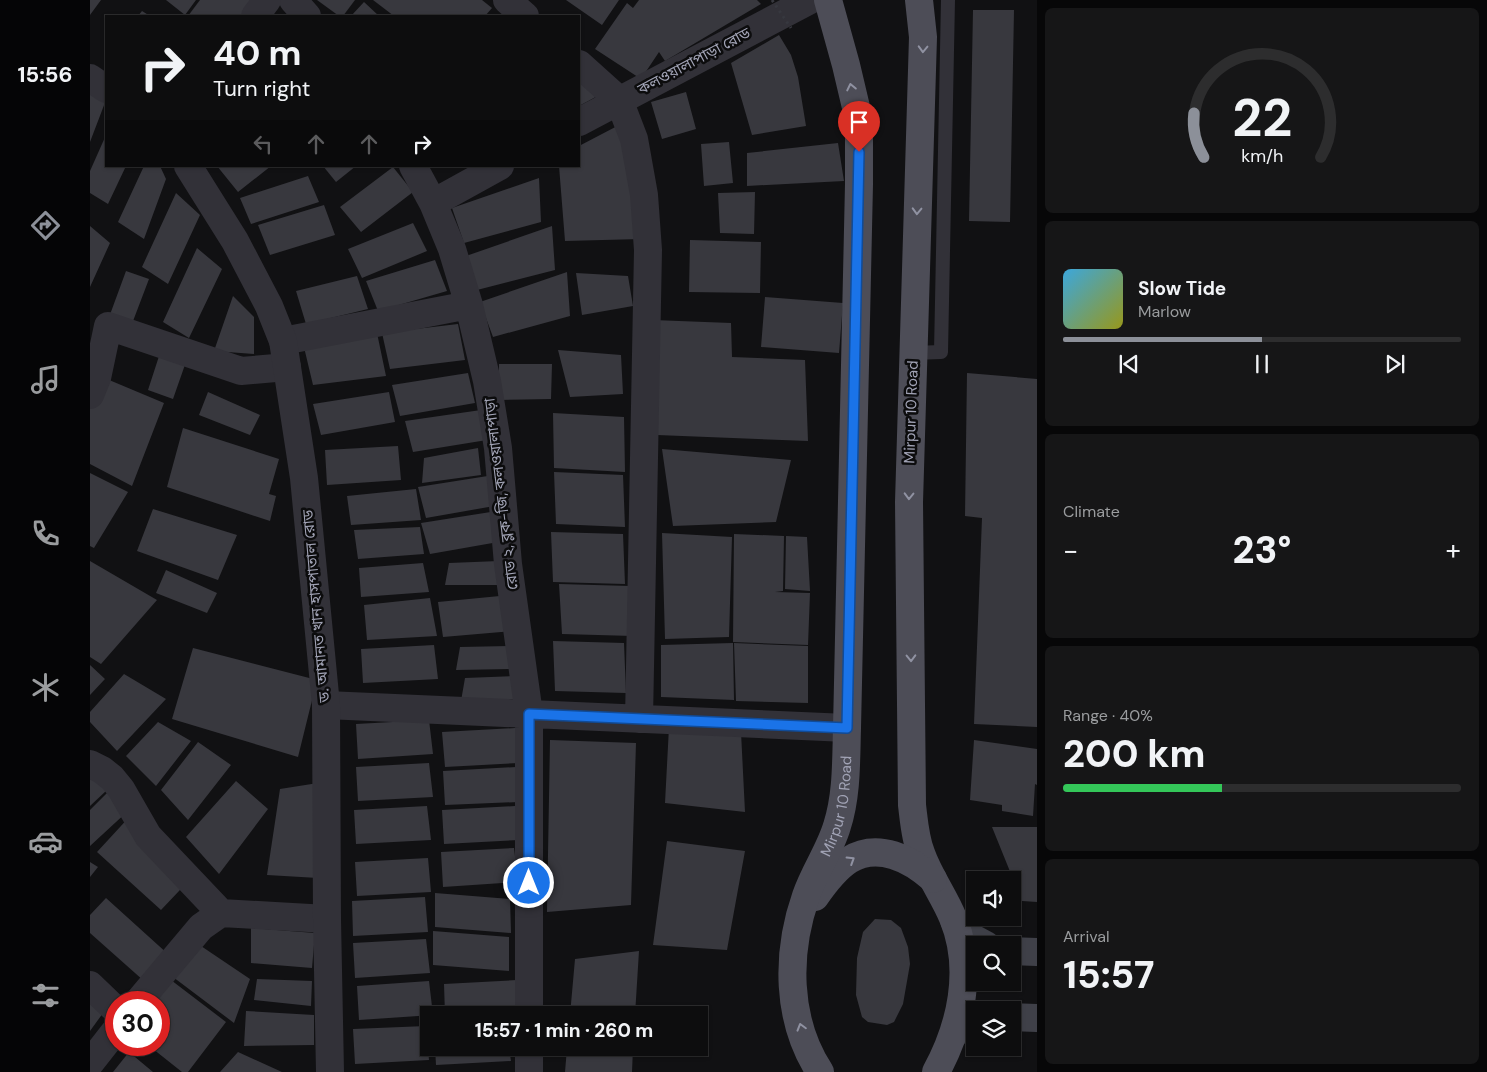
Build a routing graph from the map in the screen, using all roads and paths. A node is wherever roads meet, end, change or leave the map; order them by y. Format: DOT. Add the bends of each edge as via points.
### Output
graph roads {
  1 [pos="267,0"];
  2 [pos="293,0"];
  3 [pos="507,0"];
  4 [pos="772,0"];
  5 [pos="810,0"];
  6 [pos="828,0"];
  7 [pos="919,0"];
  8 [pos="948,0"];
  9 [pos="256,15"];
  10 [pos="306,15"];
  11 [pos="524,15"];
  12 [pos="791,28"];
  13 [pos="580,65"];
  14 [pos="90,78"];
  15 [pos="105,88"];
  16 [pos="619,100"];
  17 [pos="580,121"];
  18 [pos="189,167"];
  19 [pos="414,167"];
  20 [pos="498,167"];
  21 [pos="433,203"];
  22 [pos="468,305"];
  23 [pos="913,353"];
  24 [pos="285,354"];
  25 [pos="90,395"];
  26 [pos="326,705"];
  27 [pos="529,714"];
  28 [pos="639,719"];
  29 [pos="847,728"];
  30 [pos="90,764"];
  31 [pos="934,880"];
  32 [pos="221,913"];
  33 [pos="327,920"];
  34 [pos="954,920"];
  35 [pos="798,924"];
  36 [pos="971,936"];
  37 [pos="1021,951"];
  38 [pos="1037,952"];
  39 [pos="90,985"];
  40 [pos="147,991"];
  41 [pos="105,999"];
  42 [pos="529,1006"];
  43 [pos="1021,1017"];
  44 [pos="1037,1018"];
  45 [pos="964,1028"];
  46 [pos="105,1044"];
  47 [pos="529,1056"];
  48 [pos="90,1063"];
  49 [pos="330,1072"];
  50 [pos="529,1072"];
  51 [pos="820,1072"];
  52 [pos="936,1072"];
  1 -- 9 [label="street"];
  2 -- 10 [label="street"];
  3 -- 11 [label="street"];
  4 -- 12 [label="path, bridge"];
  5 -- 16 [label="street, কলওয়ালাপাড়া রোড"];
  29 -- 6 [label="main road, Mirpur 10 Road, one-way" via="858,120"];
  7 -- 23 [label="main road, Mirpur 10 Road, one-way" via="923,37"];
  8 -- 23 [label="lane" via="941,352"];
  13 -- 16 [label="street"];
  14 -- 15 [label="street"];
  16 -- 17 [label="street, কলওয়ালাপাড়া রোড"];
  16 -- 28 [label="street" via="634,139 644,195 648,250"];
  18 -- 24 [label="street, ড. আমানত খান হাসপাতাল রোড" via="235,241 270,306"];
  19 -- 21 [label="street, রোড ২, ব্লক-জি, কলওয়ালাপাড়া"];
  20 -- 21 [label="street"];
  21 -- 22 [label="street, রোড ২, ব্লক-জি, কলওয়ালাপাড়া" via="452,249"];
  22 -- 24 [label="street"];
  22 -- 27 [label="street, রোড ২, ব্লক-জি, কলওয়ালাপাড়া" via="487,381 498,448 508,564"];
  23 -- 31 [label="main road, Mirpur 10 Road, one-way" via="909,502 912,804 921,853"];
  24 -- 25 [label="street" via="241,372 108,326"];
  24 -- 26 [label="street, ড. আমানত খান হাসপাতাল রোড" via="304,478"];
  26 -- 27 [label="street"];
  26 -- 33 [label="street, ড. আমানত খান হাসপাতাল রোড"];
  27 -- 28 [label="street"];
  27 -- 42 [label="street, রোড ২, ব্লক-জি, কলওয়ালাপাড়া"];
  28 -- 29 [label="street"];
  29 -- 35 [label="main road, Mirpur 10 Road" via="843,803 837,828 806,895"];
  30 -- 32 [label="street" via="112,778 148,836"];
  31 -- 34 [label="main road, Mirpur 10 Road"];
  35 -- 31 [label="main road, one-way" via="828,879 848,860 865,852 898,857 917,865"];
  32 -- 33 [label="street"];
  32 -- 40 [label="street" via="201,927"];
  33 -- 49 [label="street, ড. আমানত খান হাসপাতাল রোড"];
  34 -- 36 [label="main road"];
  34 -- 45 [label="main road, Mirpur 10 Road" via="963,960 960,1008"];
  51 -- 35 [label="main road, one-way" via="804,1040 794,1005 792,974"];
  37 -- 38 [label="main road"];
  39 -- 41 [label="street"];
  43 -- 44 [label="main road"];
  45 -- 52 [label="main road, Mirpur 10 Road"];
  46 -- 48 [label="street"];
  47 -- 50 [label="street"];
}
